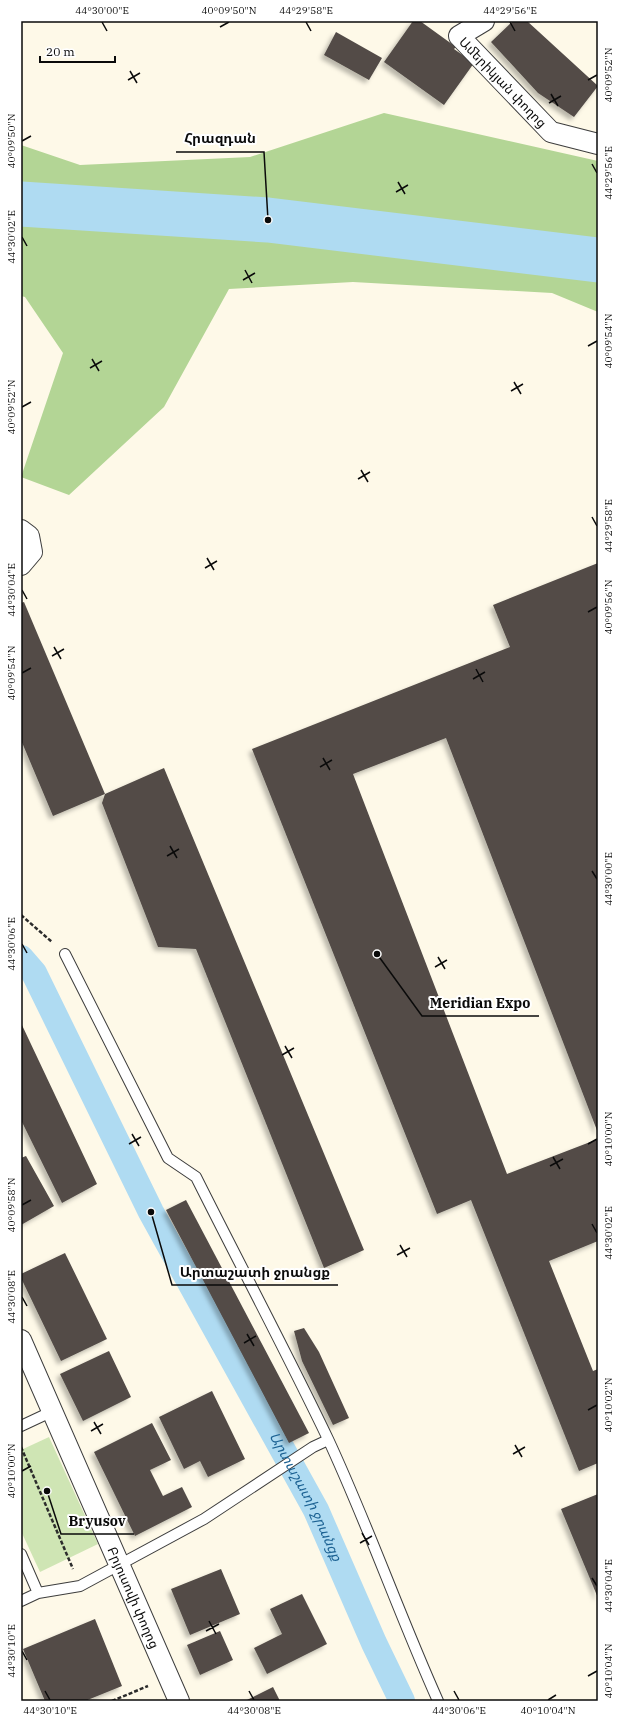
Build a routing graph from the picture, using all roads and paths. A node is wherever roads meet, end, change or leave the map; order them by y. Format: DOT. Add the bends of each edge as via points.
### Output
graph roads {
  1 [pos="484,21"];
  2 [pos="598,144"];
  3 [pos="21,530"];
  4 [pos="21,565"];
  5 [pos="21,915"];
  6 [pos="65,954"];
  7 [pos="21,1340"];
  8 [pos="53,1411"];
  9 [pos="21,1426"];
  10 [pos="328,1440"];
  11 [pos="21,1447"];
  12 [pos="21,1554"];
  13 [pos="119,1564"];
  14 [pos="80,1586"];
  15 [pos="38,1593"];
  16 [pos="21,1601"];
  17 [pos="169,1677"];
  18 [pos="112,1701"];
  19 [pos="179,1701"];
  20 [pos="438,1701"];
  1 -- 2 [label="street, Ամերիկյան փողոց" via="459,36 551,132"];
  3 -- 4 [label="street" via="29,536 32,552"];
  5 -- 6 [label="path"];
  6 -- 10 [label="lane" via="168,1158 196,1177"];
  7 -- 8 [label="street, Բրյուսովի փողոց"];
  8 -- 9 [label="lane"];
  8 -- 13 [label="street, Բրյուսովի փողոց"];
  10 -- 13 [label="lane" via="313,1447 204,1518"];
  10 -- 20 [label="lane"];
  11 -- 14 [label="path"];
  12 -- 15 [label="lane"];
  13 -- 14 [label="lane"];
  13 -- 17 [label="street, Բրյուսովի փողոց"];
  14 -- 15 [label="lane"];
  15 -- 16 [label="lane"];
  17 -- 18 [label="path"];
  17 -- 19 [label="street, Բրյուսովի փողոց"];
}
